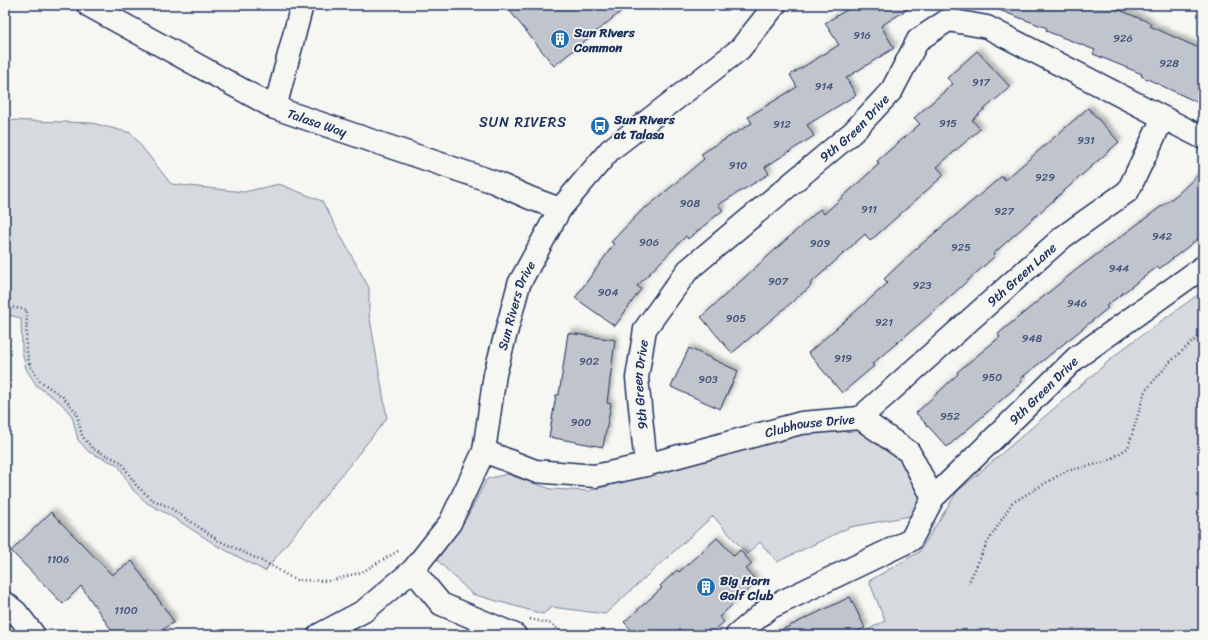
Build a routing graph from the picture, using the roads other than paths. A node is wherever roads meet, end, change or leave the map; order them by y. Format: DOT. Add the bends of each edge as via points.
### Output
graph roads {
  1 [pos="88,5"];
  2 [pos="302,5"];
  3 [pos="775,5"];
  4 [pos="275,108"];
  5 [pos="1163,118"];
  6 [pos="1203,138"];
  7 [pos="560,208"];
  8 [pos="1203,267"];
  9 [pos="860,418"];
  10 [pos="484,451"];
  11 [pos="646,465"];
  12 [pos="933,498"];
  13 [pos="413,570"];
  14 [pos="5,603"];
  15 [pos="34,635"];
  16 [pos="319,635"];
  17 [pos="515,635"];
  18 [pos="737,635"];
  1 -- 4 [label="street, Talasa Way"];
  2 -- 4 [label="street"];
  3 -- 7 [label="street, Sun Rivers Drive" via="740,49 610,150"];
  4 -- 7 [label="street, Talasa Way" via="494,182"];
  5 -- 6 [label="street, 9th Green Drive"];
  5 -- 9 [label="street, 9th Green Lane" via="1128,191 1063,237"];
  5 -- 11 [label="street, 9th Green Drive" via="987,27 948,20 918,40 892,90 853,132 688,270 646,329 637,378"];
  7 -- 10 [label="street, Sun Rivers Drive" via="519,284 495,374"];
  8 -- 12 [label="street, 9th Green Drive" via="1076,358"];
  9 -- 11 [label="street, Clubhouse Drive" via="801,423"];
  9 -- 12 [label="street, Clubhouse Drive" via="909,452"];
  10 -- 11 [label="street, Clubhouse Drive" via="535,471 580,475 595,476"];
  10 -- 13 [label="street, Sun Rivers Drive" via="450,523"];
  12 -- 18 [label="street" via="911,540 769,608"];
  13 -- 16 [label="street, Sun Rivers Drive" via="364,611"];
  13 -- 17 [label="street" via="441,604"];
  14 -- 15 [label="street" via="16,612"];
}
